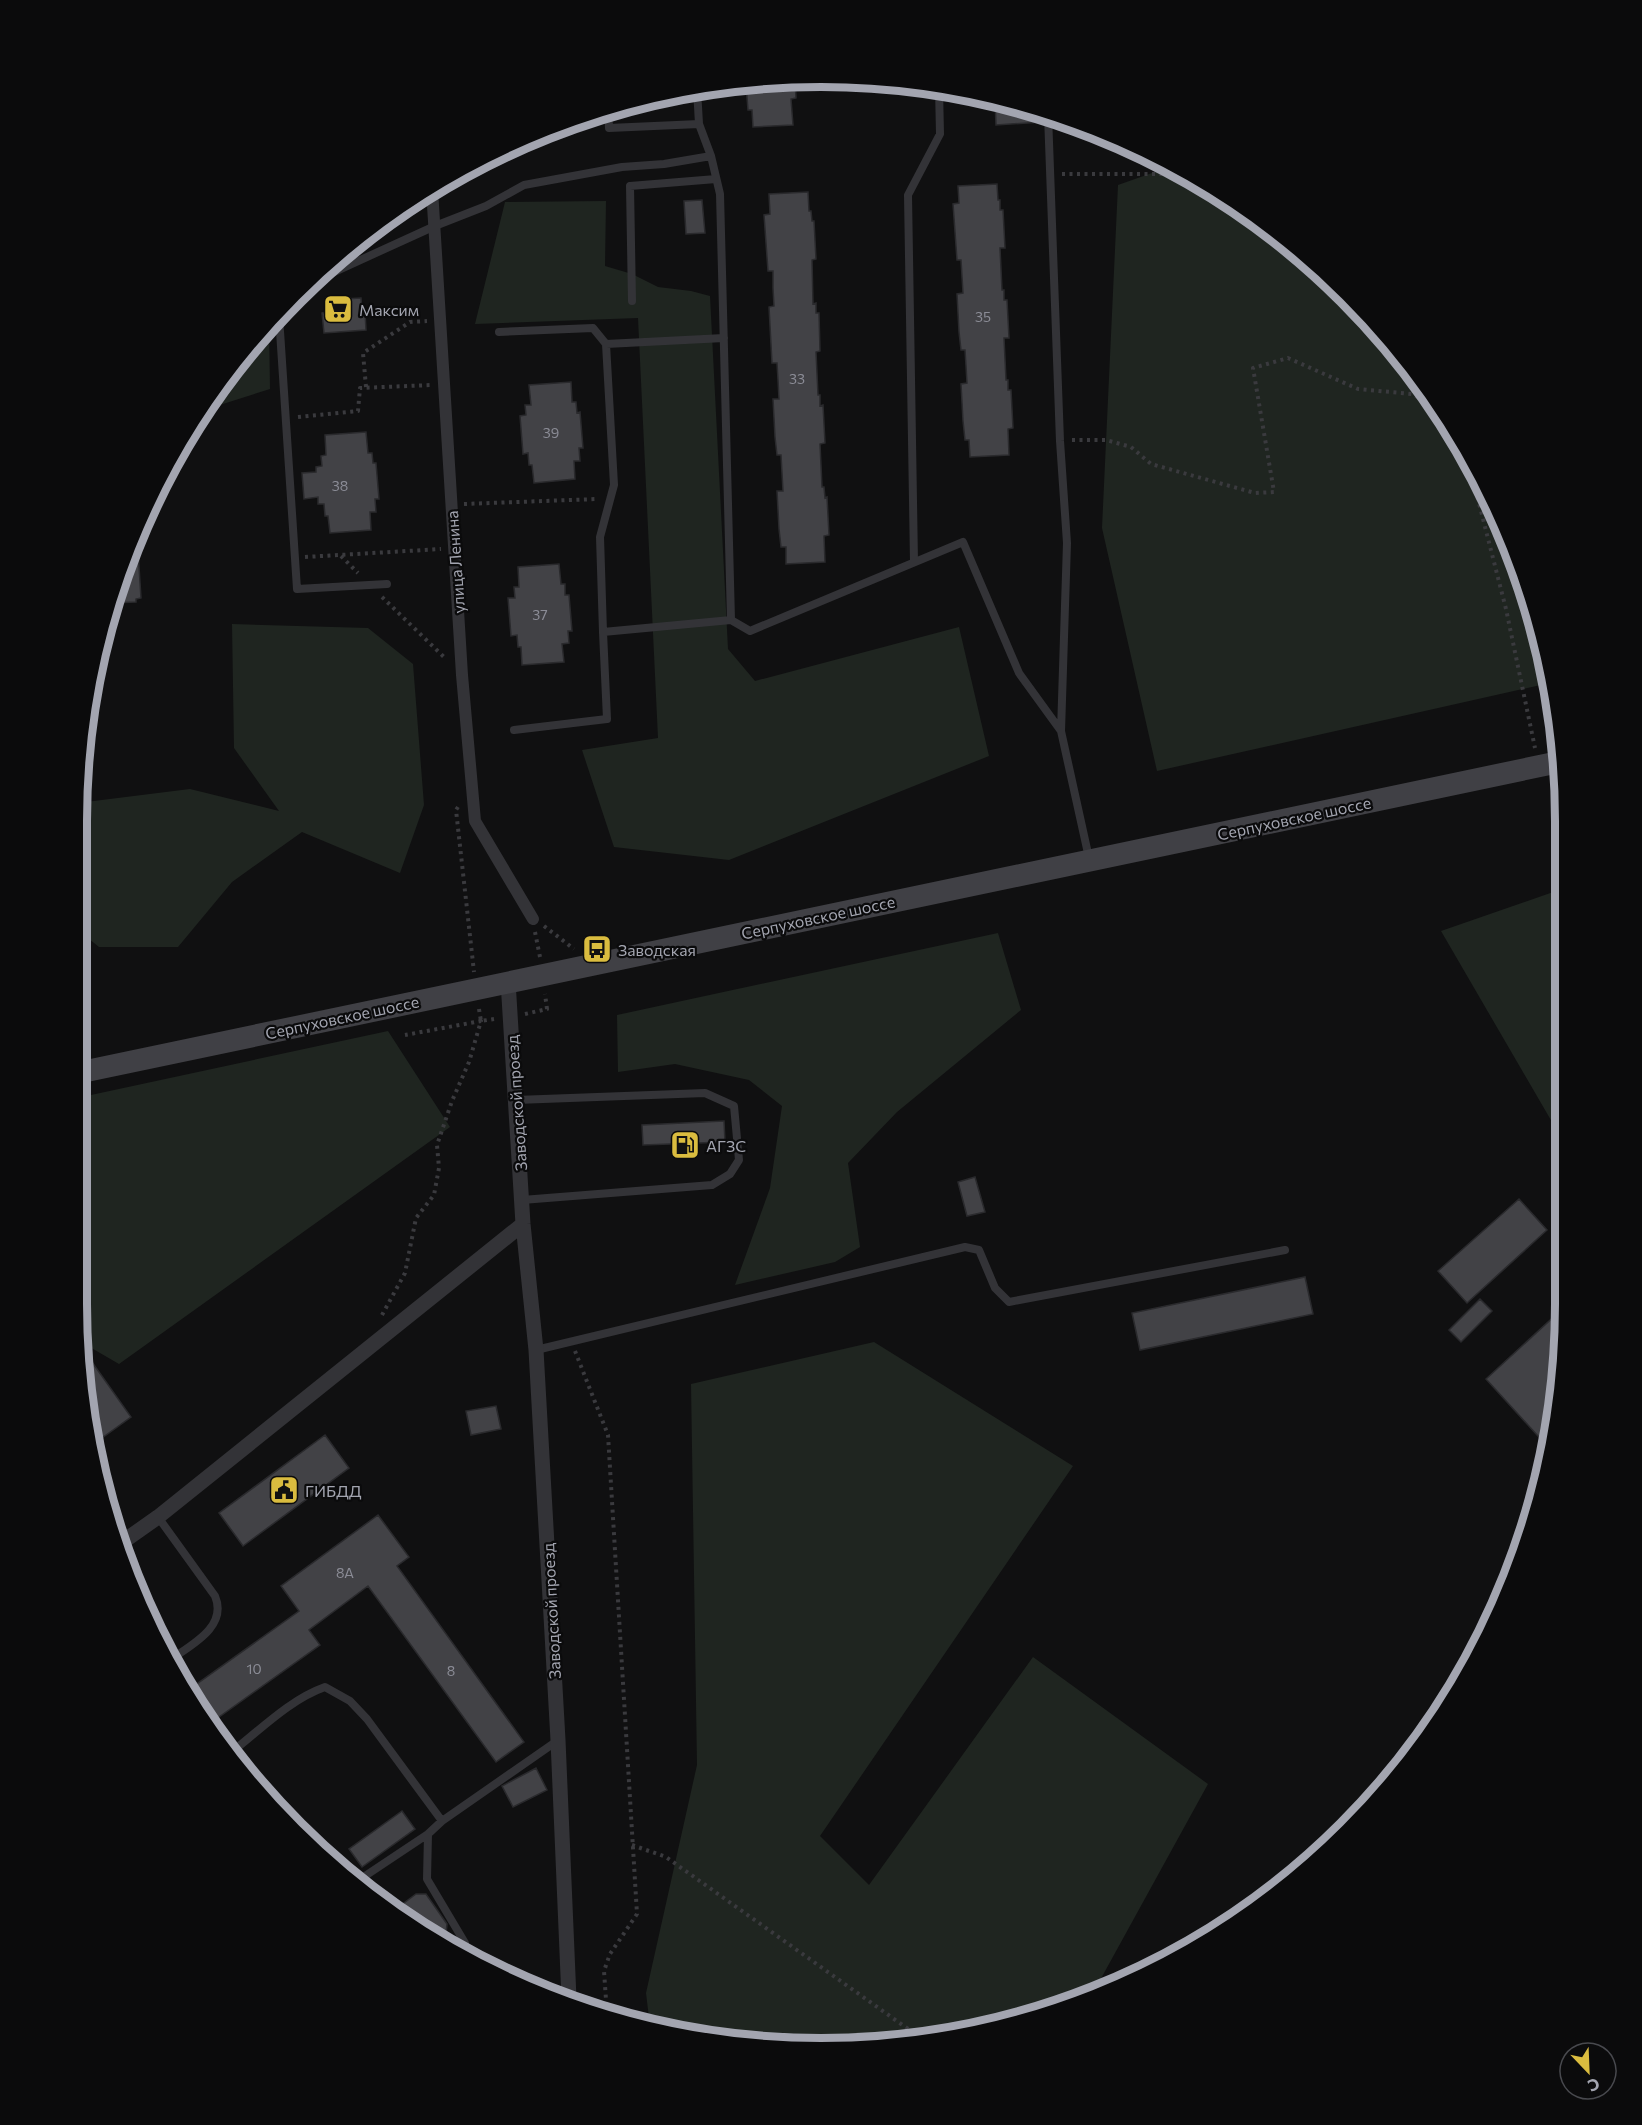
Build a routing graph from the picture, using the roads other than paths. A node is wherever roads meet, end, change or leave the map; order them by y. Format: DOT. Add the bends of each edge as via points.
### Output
graph roads {
  1 [pos="939,97"];
  2 [pos="697,98"];
  3 [pos="608,119"];
  4 [pos="1048,123"];
  5 [pos="699,124"];
  6 [pos="711,156"];
  7 [pos="716,178"];
  8 [pos="433,198"];
  9 [pos="435,226"];
  10 [pos="334,272"];
  11 [pos="632,301"];
  12 [pos="280,326"];
  13 [pos="500,332"];
  14 [pos="724,339"];
  15 [pos="606,344"];
  16 [pos="914,562"];
  17 [pos="387,584"];
  18 [pos="731,620"];
  19 [pos="603,632"];
  20 [pos="514,730"];
  21 [pos="1061,731"];
  22 [pos="1549,764"];
  23 [pos="1089,860"];
  24 [pos="533,919"];
  25 [pos="508,981"];
  26 [pos="87,1071"];
  27 [pos="516,1100"];
  28 [pos="522,1200"];
  29 [pos="523,1224"];
  30 [pos="1285,1250"];
  31 [pos="536,1350"];
  32 [pos="158,1517"];
  33 [pos="126,1540"];
  34 [pos="177,1655"];
  35 [pos="558,1740"];
  36 [pos="237,1748"];
  37 [pos="442,1821"];
  38 [pos="428,1834"];
  39 [pos="363,1877"];
  40 [pos="464,1945"];
  41 [pos="569,1993"];
  1 -- 16 [label="lane" via="940,134 908,195"];
  2 -- 5 [label="lane"];
  3 -- 5 [label="lane" via="609,128"];
  4 -- 21 [label="lane" via="1067,543"];
  5 -- 6 [label="lane"];
  6 -- 7 [label="lane"];
  6 -- 9 [label="lane" via="524,185 486,206"];
  7 -- 11 [label="lane" via="630,186"];
  7 -- 14 [label="lane" via="720,194"];
  8 -- 9 [label="street, улица Ленина"];
  9 -- 10 [label="lane"];
  9 -- 24 [label="street, улица Ленина" via="462,675 475,820"];
  12 -- 17 [label="lane" via="297,589"];
  13 -- 15 [label="lane" via="593,328"];
  14 -- 15 [label="lane"];
  14 -- 18 [label="lane"];
  15 -- 19 [label="lane" via="614,485 600,537"];
  16 -- 18 [label="lane" via="750,631"];
  16 -- 21 [label="lane" via="963,542 1019,673"];
  18 -- 19 [label="lane"];
  19 -- 20 [label="lane" via="607,719"];
  21 -- 23 [label="lane"];
  22 -- 23 [label="main road, Серпуховское шоссе"];
  23 -- 25 [label="main road, Серпуховское шоссе"];
  25 -- 26 [label="main road, Серпуховское шоссе"];
  25 -- 27 [label="street, Заводской проезд"];
  27 -- 28 [label="street, Заводской проезд"];
  27 -- 28 [label="lane" via="705,1093 734,1106 739,1160 730,1174 712,1185"];
  28 -- 29 [label="street, Заводской проезд"];
  29 -- 31 [label="street, Заводской проезд"];
  29 -- 32 [label="street"];
  30 -- 31 [label="lane" via="1009,1302 995,1288 978,1250 965,1247"];
  31 -- 35 [label="street, Заводской проезд"];
  32 -- 33 [label="street"];
  32 -- 34 [label="lane" via="219,1605 212,1628"];
  35 -- 37 [label="lane"];
  35 -- 41 [label="street, Заводской проезд"];
  36 -- 37 [label="lane" via="289,1707 326,1688 350,1701 367,1719"];
  37 -- 38 [label="lane"];
  38 -- 39 [label="lane"];
  38 -- 40 [label="lane" via="427,1879"];
}
